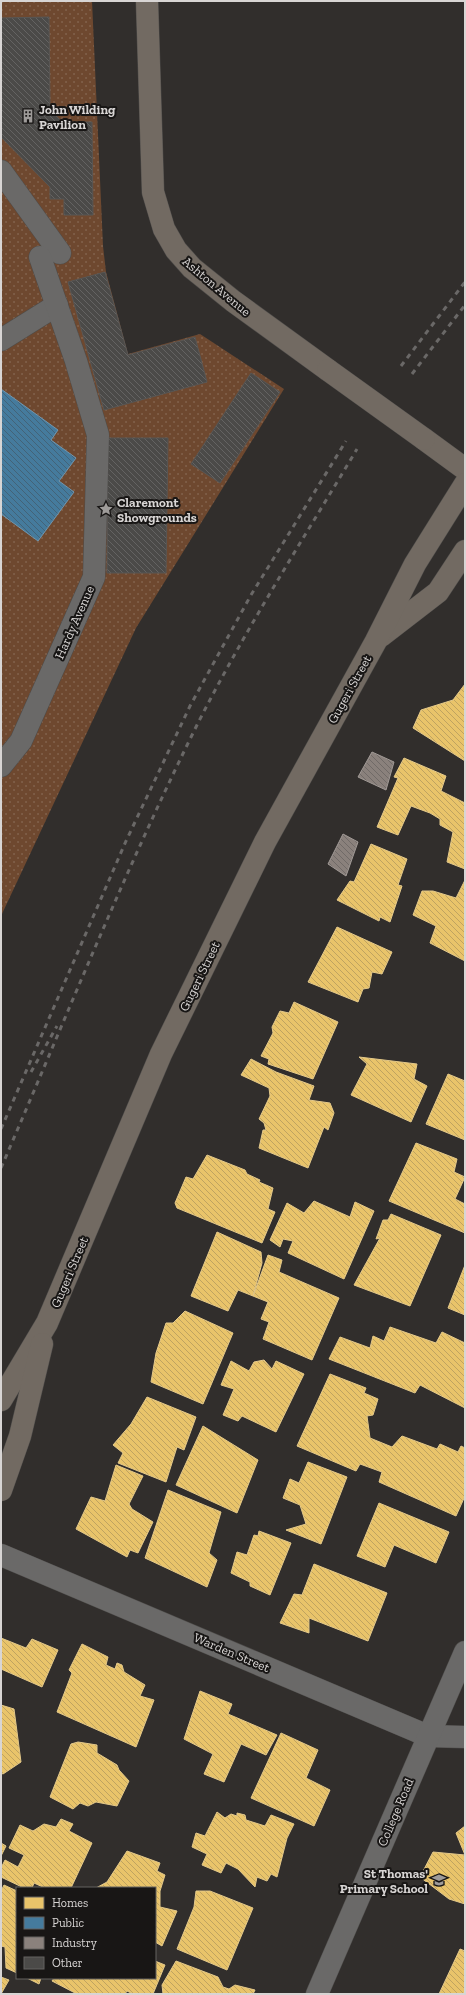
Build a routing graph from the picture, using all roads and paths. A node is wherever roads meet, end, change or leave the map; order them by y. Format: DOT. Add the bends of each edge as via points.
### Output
graph roads {
  1 [pos="147,1"];
  2 [pos="1,171"];
  3 [pos="57,305"];
  4 [pos="1,340"];
  5 [pos="465,469"];
  6 [pos="465,484"];
  7 [pos="465,551"];
  8 [pos="376,641"];
  9 [pos="1,766"];
  10 [pos="47,1323"];
  11 [pos="1,1400"];
  12 [pos="1,1490"];
  13 [pos="1,1555"];
  14 [pos="465,1652"];
  15 [pos="428,1736"];
  16 [pos="465,1737"];
  17 [pos="317,1994"];
  1 -- 5 [label="main road, Ashton Avenue, bridge" via="153,192 164,229 176,250 192,268 233,301"];
  2 -- 3 [label="street, Hardy Avenue" via="50,255"];
  3 -- 4 [label="street"];
  3 -- 9 [label="street, Hardy Avenue" via="98,435 94,577 21,741"];
  6 -- 8 [label="main road, Gugeri Street" via="415,564"];
  7 -- 8 [label="main road, Gugeri Street" via="438,592"];
  8 -- 10 [label="main road, Gugeri Street" via="265,842 164,1047"];
  10 -- 11 [label="main road, Gugeri Street"];
  10 -- 12 [label="main road, Gugeri Street" via="20,1436"];
  13 -- 15 [label="street, Warden Street"];
  14 -- 15 [label="street, College Road"];
  15 -- 16 [label="street, Warden Street"];
  15 -- 17 [label="street, College Road"];
}
